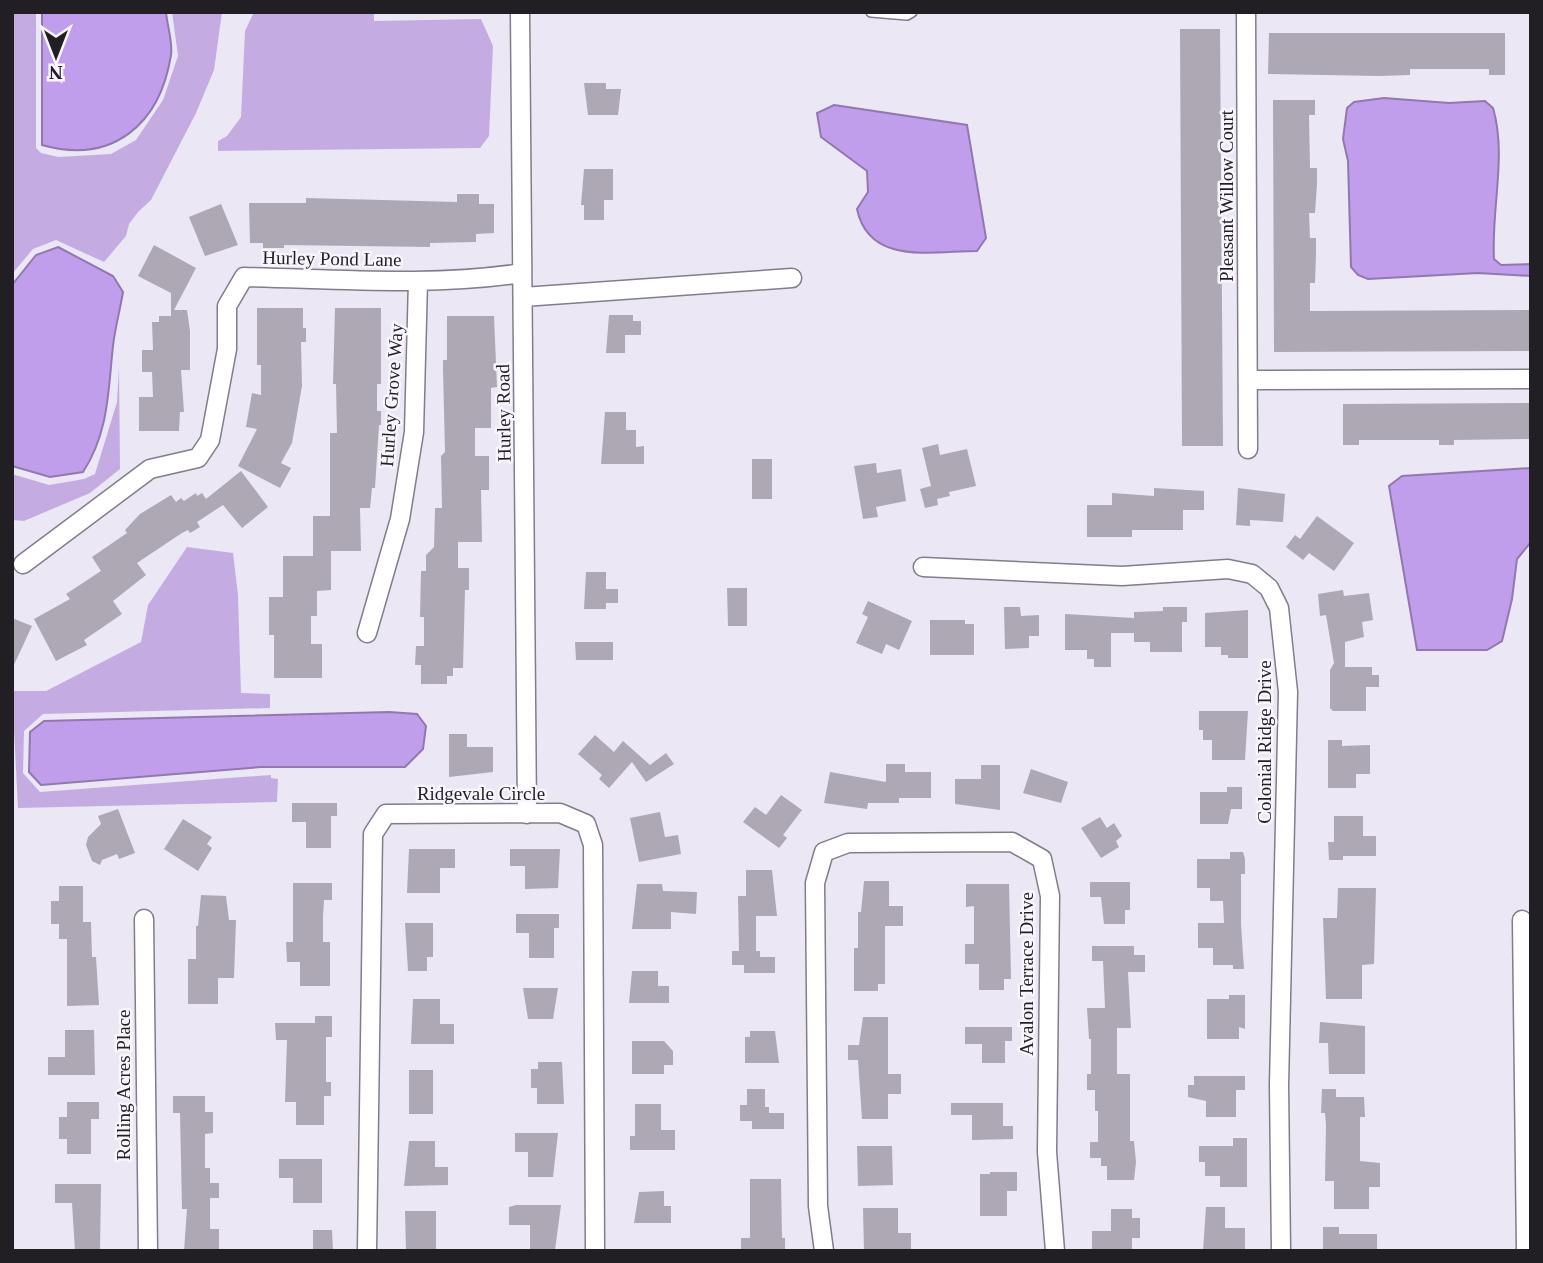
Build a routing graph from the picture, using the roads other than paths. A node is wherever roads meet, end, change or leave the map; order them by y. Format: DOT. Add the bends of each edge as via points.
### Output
graph roads {
  1 [pos="520,12"];
  2 [pos="872,12"];
  3 [pos="912,12"];
  4 [pos="1246,12"];
  5 [pos="522,272"];
  6 [pos="792,278"];
  7 [pos="418,281"];
  8 [pos="523,297"];
  9 [pos="1531,379"];
  10 [pos="1248,380"];
  11 [pos="1248,449"];
  12 [pos="23,564"];
  13 [pos="923,567"];
  14 [pos="368,633"];
  15 [pos="527,814"];
  16 [pos="144,919"];
  17 [pos="1522,920"];
  18 [pos="1527,1031"];
  19 [pos="148,1251"];
  20 [pos="367,1251"];
  21 [pos="595,1251"];
  22 [pos="824,1251"];
  23 [pos="1055,1251"];
  24 [pos="1281,1251"];
  25 [pos="1525,1251"];
  1 -- 5 [label="street, Hurley Road"];
  2 -- 3 [label="lane"];
  4 -- 10 [label="street, Pleasant Willow Court"];
  5 -- 7 [label="street, Hurley Pond Lane" via="476,280"];
  5 -- 8 [label="street, Hurley Road"];
  6 -- 8 [label="street"];
  7 -- 12 [label="street, Hurley Pond Lane" via="244,277 227,306 227,349 210,440 198,458 150,469"];
  7 -- 14 [label="street, Hurley Grove Way" via="414,432 400,519"];
  8 -- 15 [label="street, Hurley Road"];
  9 -- 10 [label="street"];
  10 -- 11 [label="street, Pleasant Willow Court"];
  13 -- 24 [label="street, Colonial Ridge Drive" via="1122,576 1228,569 1252,575 1269,588 1279,608 1289,692 1279,1085"];
  15 -- 20 [label="street, Ridgevale Circle" via="386,814 373,834"];
  15 -- 21 [label="street, Ridgevale Circle" via="560,813 586,824 593,845"];
  16 -- 19 [label="street, Rolling Acres Place"];
  17 -- 18 [label="street"];
  18 -- 25 [label="street"];
  22 -- 23 [label="street, Avalon Terrace Drive" via="818,1206 815,883 824,852 848,843 957,842 1012,842 1042,859 1050,896 1047,1152"];
}
